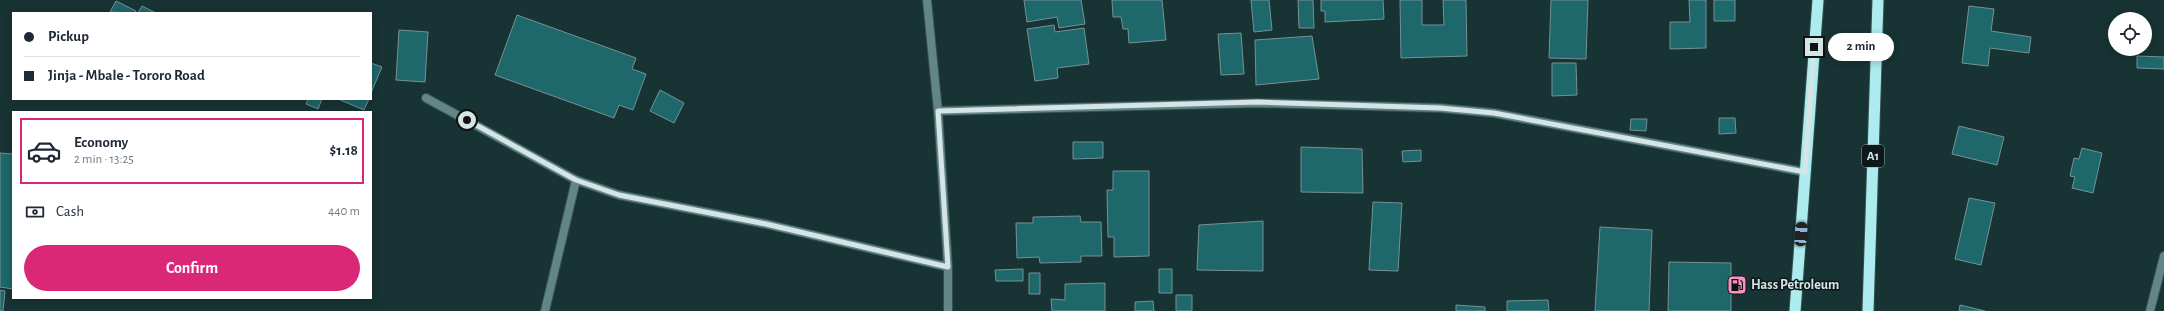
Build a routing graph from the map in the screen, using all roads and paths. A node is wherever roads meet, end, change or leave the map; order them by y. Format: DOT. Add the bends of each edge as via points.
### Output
graph roads {
  1 [pos="927,0"];
  2 [pos="1818,0"];
  3 [pos="1878,0"];
  4 [pos="426,98"];
  5 [pos="938,111"];
  6 [pos="1805,172"];
  7 [pos="576,180"];
  8 [pos="2164,256"];
  9 [pos="948,267"];
  10 [pos="545,311"];
  11 [pos="948,311"];
  12 [pos="1795,311"];
  13 [pos="1868,311"];
  14 [pos="2150,311"];
  1 -- 5 [label="street"];
  2 -- 6 [label="highway"];
  3 -- 13 [label="highway, A1"];
  4 -- 7 [label="street"];
  5 -- 6 [label="street" via="1258,102 1440,108 1494,113"];
  5 -- 9 [label="street"];
  6 -- 12 [label="highway"];
  7 -- 9 [label="street" via="619,195 766,224"];
  7 -- 10 [label="street"];
  8 -- 14 [label="street"];
  9 -- 11 [label="street"];
}
